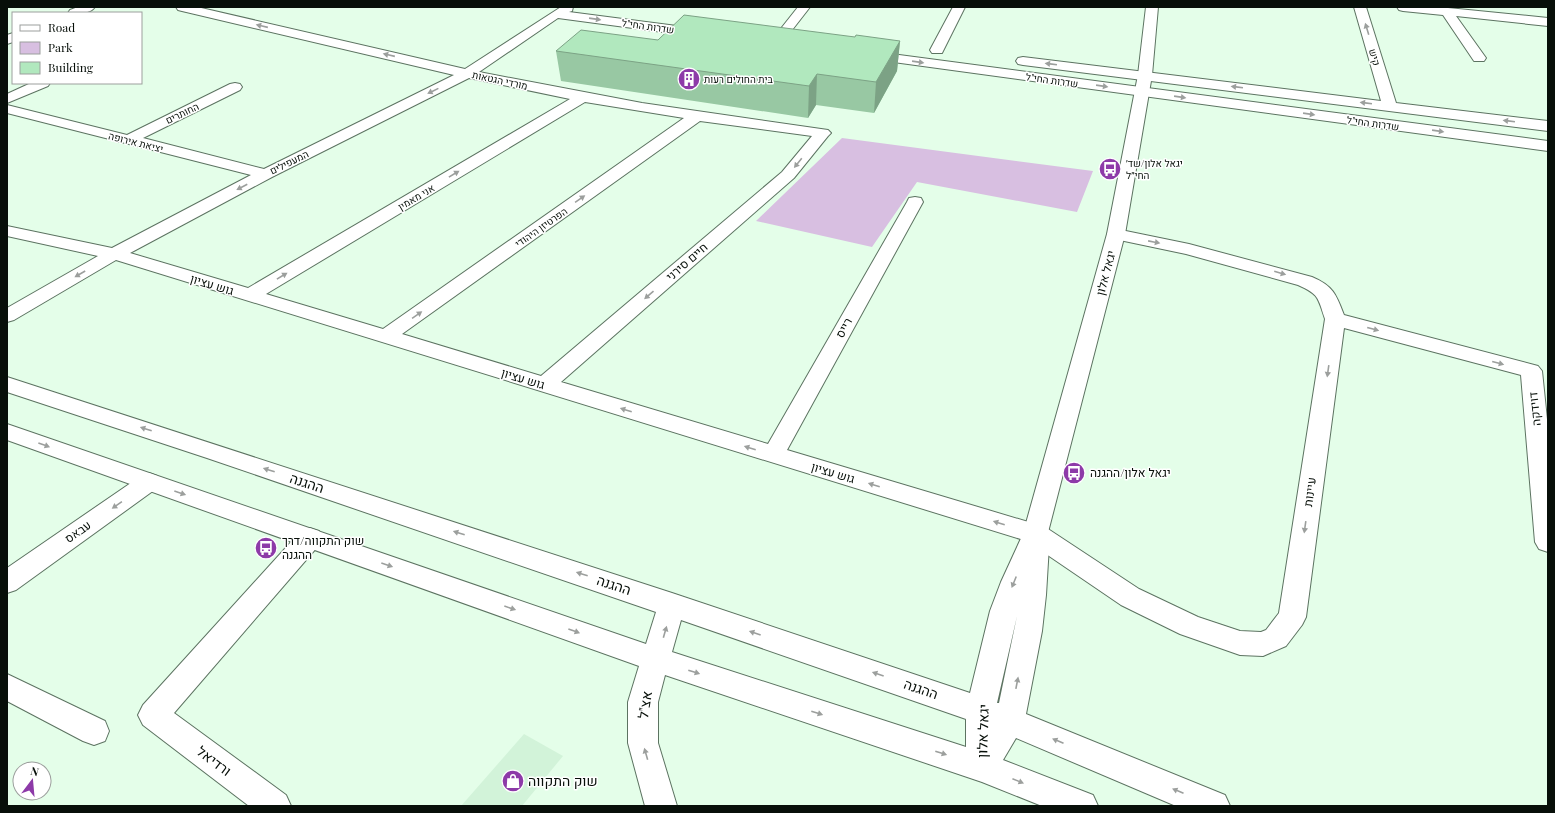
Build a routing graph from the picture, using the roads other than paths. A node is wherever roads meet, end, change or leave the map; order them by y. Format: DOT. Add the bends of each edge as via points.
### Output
graph roads {
  1 [pos="89,7"];
  2 [pos="182,7"];
  3 [pos="570,7"];
  4 [pos="585,7"];
  5 [pos="804,7"];
  6 [pos="959,7"];
  7 [pos="1152,7"];
  8 [pos="1360,7"];
  9 [pos="1404,7"];
  10 [pos="1538,7"];
  11 [pos="76,12"];
  12 [pos="1447,12"];
  13 [pos="556,14"];
  14 [pos="708,22"];
  15 [pos="1548,22"];
  16 [pos="769,30"];
  17 [pos="785,31"];
  18 [pos="800,33"];
  19 [pos="714,35"];
  20 [pos="922,48"];
  21 [pos="937,50"];
  22 [pos="952,52"];
  23 [pos="857,54"];
  24 [pos="1479,58"];
  25 [pos="1014,60"];
  26 [pos="468,74"];
  27 [pos="41,84"];
  28 [pos="1143,84"];
  29 [pos="235,87"];
  30 [pos="583,97"];
  31 [pos="7,99"];
  32 [pos="1390,106"];
  33 [pos="7,109"];
  34 [pos="697,116"];
  35 [pos="1548,126"];
  36 [pos="823,133"];
  37 [pos="128,140"];
  38 [pos="1548,146"];
  39 [pos="266,174"];
  40 [pos="915,202"];
  41 [pos="7,231"];
  42 [pos="1116,234"];
  43 [pos="114,254"];
  44 [pos="249,296"];
  45 [pos="7,316"];
  46 [pos="1335,319"];
  47 [pos="385,337"];
  48 [pos="7,384"];
  49 [pos="544,386"];
  50 [pos="7,432"];
  51 [pos="773,455"];
  52 [pos="149,482"];
  53 [pos="1036,534"];
  54 [pos="310,538"];
  55 [pos="1548,542"];
  56 [pos="7,582"];
  57 [pos="672,604"];
  58 [pos="657,660"];
  59 [pos="7,687"];
  60 [pos="981,710"];
  61 [pos="1010,721"];
  62 [pos="94,731"];
  63 [pos="982,766"];
  64 [pos="276,806"];
  65 [pos="661,806"];
  66 [pos="1082,806"];
  67 [pos="1214,806"];
  1 -- 11 [label="street"];
  26 -- 2 [label="street, מורדי הגטאות, one-way"];
  3 -- 13 [label="street, המעפילים"];
  4 -- 14 [label="street, שדרות החי\"ל"];
  5 -- 17 [label="street"];
  6 -- 21 [label="street"];
  7 -- 28 [label="street, יגאל אלון"];
  32 -- 8 [label="street, קיש, one-way"];
  9 -- 12 [label="street"];
  10 -- 15 [label="street"];
  12 -- 15 [label="street"];
  12 -- 24 [label="street"];
  13 -- 19 [label="street, שדרות החי\"ל, one-way"];
  13 -- 26 [label="street, המעפילים"];
  16 -- 17 [label="street"];
  17 -- 18 [label="street"];
  20 -- 21 [label="street"];
  21 -- 22 [label="street"];
  23 -- 28 [label="street, שדרות החי\"ל, one-way"];
  28 -- 25 [label="street, שדרות החי\"ל, one-way"];
  26 -- 30 [label="street, מורדי הגטאות"];
  26 -- 39 [label="street, המעפילים, one-way"];
  27 -- 31 [label="street"];
  32 -- 28 [label="street, שדרות החי\"ל, one-way"];
  28 -- 38 [label="street, שדרות החי\"ל, one-way"];
  28 -- 42 [label="street, יגאל אלון"];
  29 -- 37 [label="street, החותרים"];
  30 -- 34 [label="street, מורדי הגטאות"];
  44 -- 30 [label="street, אני מאמין, one-way"];
  35 -- 32 [label="street, שדרות החי\"ל, one-way"];
  33 -- 37 [label="street, יציאת אירופה"];
  34 -- 36 [label="street, מורדי הגטאות"];
  47 -- 34 [label="street, הפרטיזן היהודי, one-way"];
  36 -- 49 [label="street, חיים סירני, one-way" via="788,175"];
  37 -- 39 [label="street, יציאת אירופה"];
  39 -- 43 [label="street, המעפילים, one-way"];
  40 -- 51 [label="street, רייס"];
  41 -- 43 [label="street, גוש עציון"];
  42 -- 46 [label="street, עיינות, one-way" via="1189,249 1305,281 1324,292"];
  42 -- 53 [label="street, יגאל אלון"];
  43 -- 44 [label="street, גוש עציון"];
  43 -- 45 [label="street, המעפילים, one-way"];
  44 -- 47 [label="street, גוש עציון"];
  46 -- 53 [label="street, עיינות, one-way" via="1292,617 1276,638 1263,644 1240,643 1190,626 1130,597"];
  46 -- 55 [label="street, דוידקה, one-way" via="1531,371"];
  47 -- 49 [label="street, גוש עציון"];
  57 -- 48 [label="street, ההגנה, one-way"];
  51 -- 49 [label="street, גוש עציון, one-way"];
  50 -- 52 [label="street, one-way"];
  53 -- 51 [label="street, גוש עציון, one-way"];
  52 -- 54 [label="street, one-way"];
  52 -- 56 [label="street, עבאס, one-way"];
  53 -- 60 [label="street, יגאל אלון, one-way" via="1004,611"];
  61 -- 53 [label="street, יגאל אלון, one-way" via="1028,631 1033,595"];
  54 -- 58 [label="street, one-way"];
  54 -- 64 [label="street, ורדיאל" via="153,715"];
  58 -- 57 [label="street, אצ\"ל, one-way"];
  60 -- 57 [label="street, ההגנה, one-way"];
  58 -- 63 [label="street, one-way"];
  65 -- 58 [label="street, אצ\"ל, one-way" via="643,743 642,724 643,702"];
  59 -- 62 [label="street"];
  60 -- 61 [label="street, ההגנה"];
  60 -- 63 [label="street, יגאל אלון"];
  61 -- 63 [label="street, יגאל אלון"];
  67 -- 61 [label="street, ההגנה, one-way"];
  63 -- 66 [label="street, one-way"];
}
